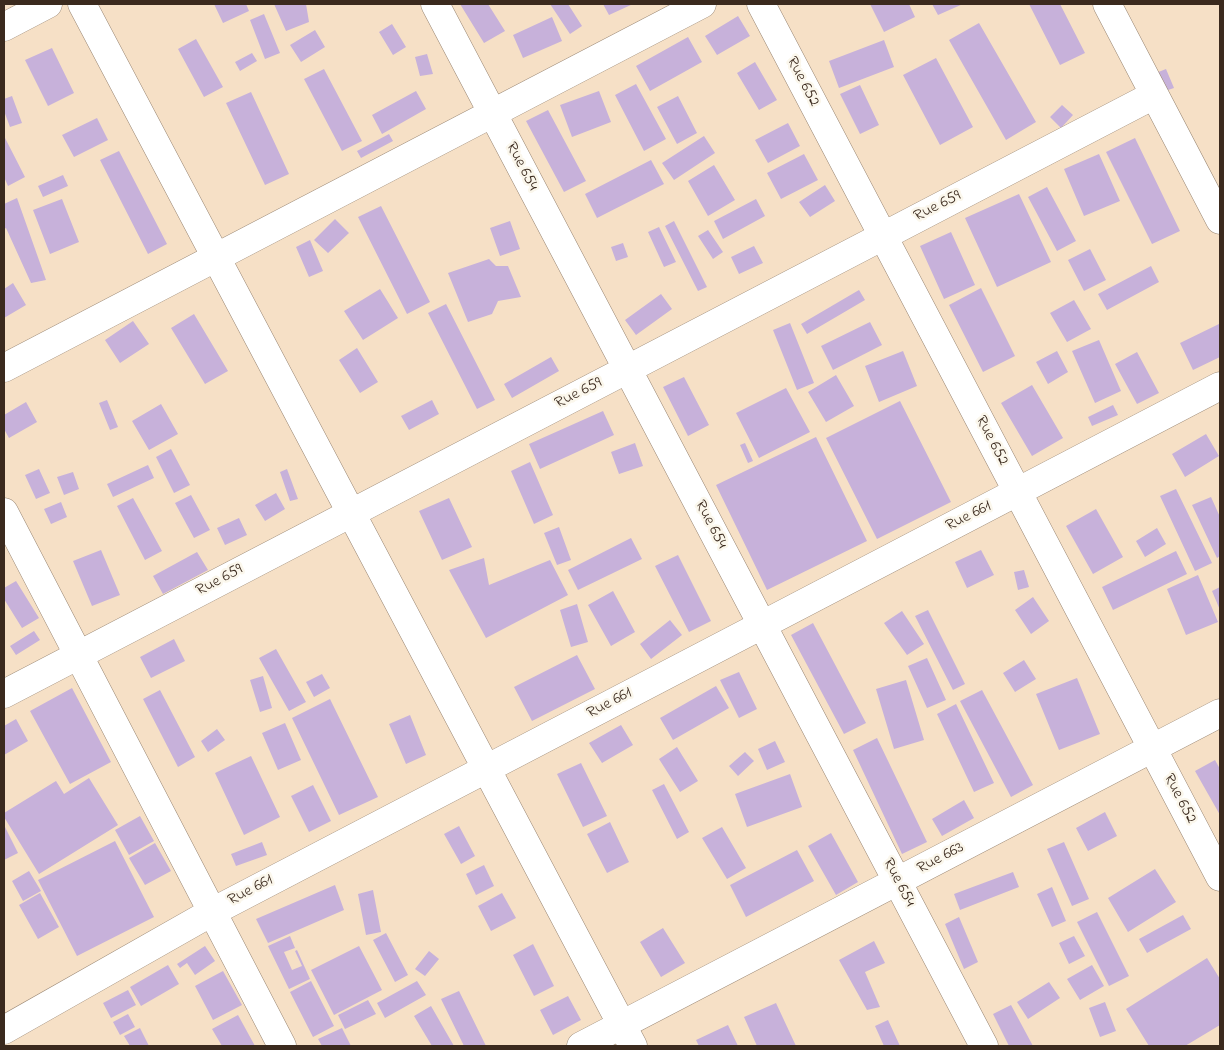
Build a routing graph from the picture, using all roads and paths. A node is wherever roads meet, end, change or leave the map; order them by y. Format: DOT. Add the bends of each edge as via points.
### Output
graph roads {
  1 [pos="48,4"];
  2 [pos="82,4"];
  3 [pos="436,4"];
  4 [pos="702,4"];
  5 [pos="761,4"];
  6 [pos="1106,4"];
  7 [pos="4,27"];
  8 [pos="1154,95"];
  9 [pos="493,113"];
  10 [pos="1220,220"];
  11 [pos="883,236"];
  12 [pos="216,257"];
  13 [pos="4,368"];
  14 [pos="628,369"];
  15 [pos="1220,386"];
  16 [pos="1018,492"];
  17 [pos="4,512"];
  18 [pos="351,513"];
  19 [pos="762,625"];
  20 [pos="78,655"];
  21 [pos="4,694"];
  22 [pos="1220,714"];
  23 [pos="1152,749"];
  24 [pos="486,769"];
  25 [pos="1220,878"];
  26 [pos="898,882"];
  27 [pos="212,912"];
  28 [pos="4,1030"];
  29 [pos="628,1036"];
  30 [pos="282,1046"];
  31 [pos="581,1046"];
  32 [pos="984,1046"];
  1 -- 7 [label="street"];
  2 -- 12 [label="street"];
  3 -- 9 [label="street, Rue 654"];
  4 -- 9 [label="street"];
  5 -- 11 [label="street, Rue 652"];
  6 -- 8 [label="street"];
  8 -- 10 [label="street"];
  8 -- 11 [label="street, Rue 659"];
  9 -- 12 [label="street"];
  9 -- 14 [label="street, Rue 654"];
  11 -- 14 [label="street, Rue 659"];
  11 -- 16 [label="street, Rue 652"];
  12 -- 13 [label="street"];
  12 -- 18 [label="street"];
  14 -- 18 [label="street, Rue 659"];
  14 -- 19 [label="street, Rue 654"];
  15 -- 16 [label="street, Rue 661"];
  16 -- 19 [label="street, Rue 661"];
  16 -- 23 [label="street, Rue 652"];
  17 -- 20 [label="street"];
  18 -- 20 [label="street, Rue 659"];
  18 -- 24 [label="street"];
  19 -- 24 [label="street, Rue 661"];
  19 -- 26 [label="street, Rue 654"];
  20 -- 21 [label="street, Rue 659"];
  20 -- 27 [label="street"];
  22 -- 23 [label="street, Rue 663"];
  23 -- 25 [label="street, Rue 652"];
  23 -- 26 [label="street, Rue 663"];
  24 -- 27 [label="street, Rue 661"];
  24 -- 29 [label="street"];
  26 -- 29 [label="street, Rue 663"];
  26 -- 32 [label="street, Rue 654"];
  27 -- 28 [label="street, Rue 661"];
  27 -- 30 [label="street"];
  29 -- 31 [label="street, Rue 663"];
}
